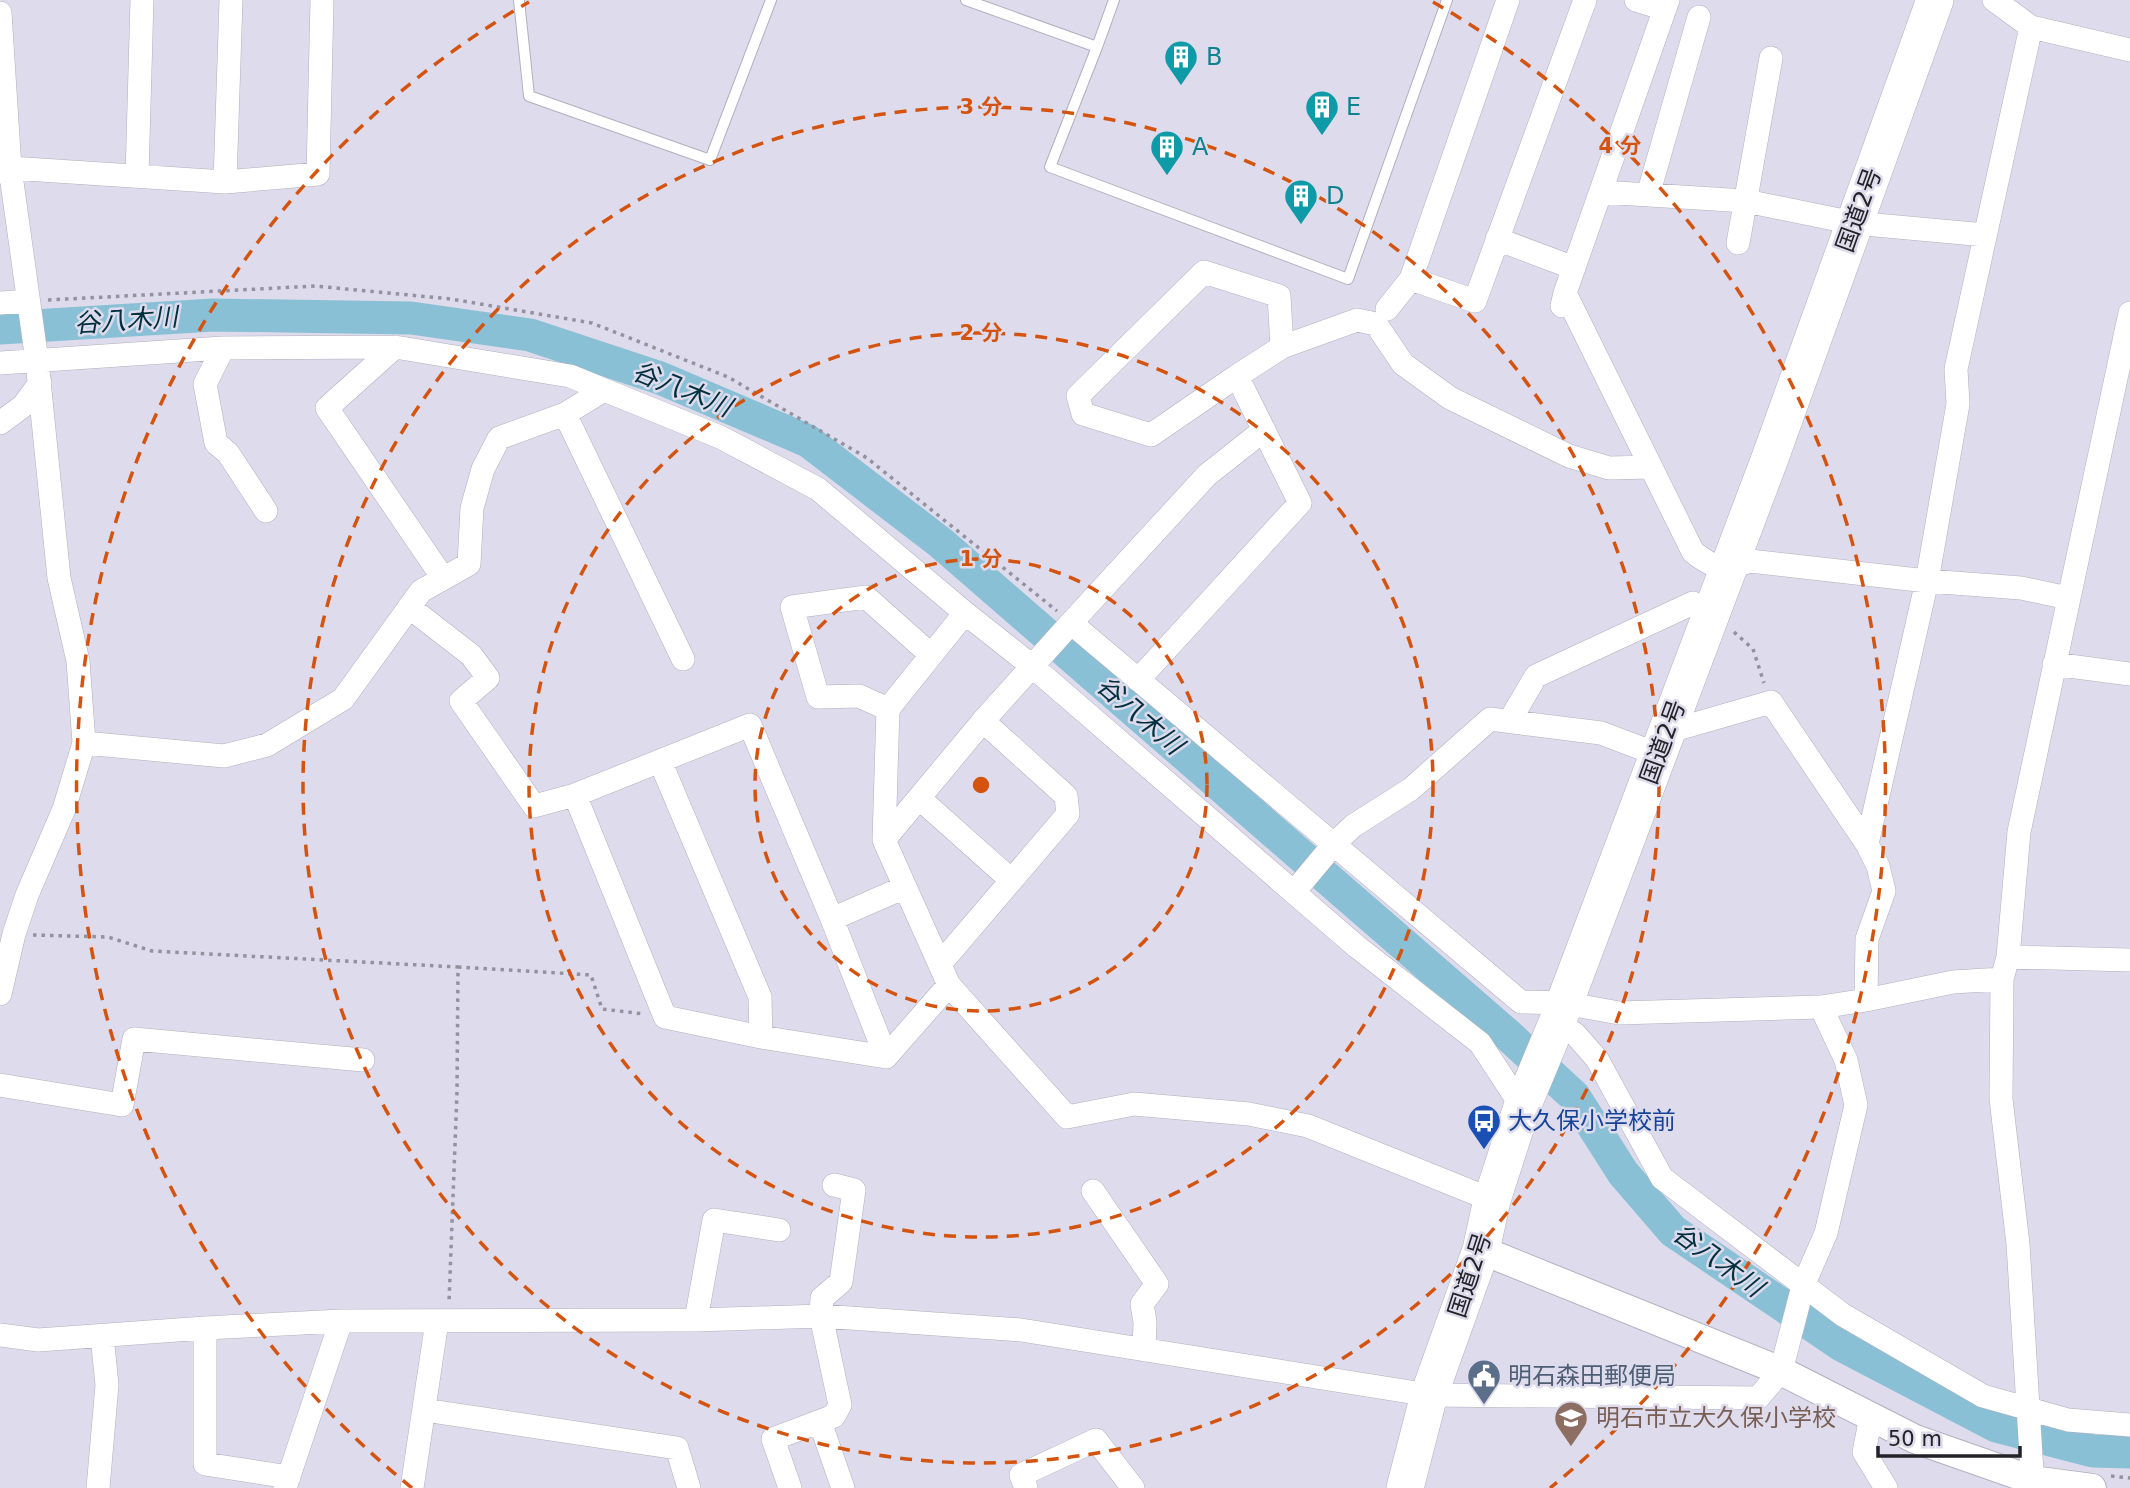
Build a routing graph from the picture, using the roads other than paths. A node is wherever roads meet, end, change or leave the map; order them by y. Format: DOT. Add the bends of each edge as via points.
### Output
graph roads {
  1 [pos="142,0"];
  2 [pos="231,0"];
  3 [pos="322,0"];
  4 [pos="519,0"];
  5 [pos="771,0"];
  6 [pos="966,0"];
  7 [pos="1114,0"];
  8 [pos="1447,0"];
  9 [pos="1508,0"];
  10 [pos="1586,0"];
  11 [pos="1636,0"];
  12 [pos="1936,0"];
  13 [pos="1994,0"];
  14 [pos="1667,5"];
  15 [pos="0,13"];
  16 [pos="1699,17"];
  17 [pos="2031,27"];
  18 [pos="1097,47"];
  19 [pos="2130,50"];
  20 [pos="1771,58"];
  21 [pos="3,164"];
  22 [pos="137,176"];
  23 [pos="225,182"];
  24 [pos="1601,192"];
  25 [pos="1648,195"];
  26 [pos="1746,201"];
  27 [pos="1854,223"];
  28 [pos="1985,235"];
  29 [pos="1497,239"];
  30 [pos="1738,243"];
  31 [pos="1574,268"];
  32 [pos="1411,279"];
  33 [pos="28,301"];
  34 [pos="0,303"];
  35 [pos="1387,309"];
  36 [pos="2130,313"];
  37 [pos="395,347"];
  38 [pos="1282,347"];
  39 [pos="223,348"];
  40 [pos="0,363"];
  41 [pos="39,372"];
  42 [pos="1237,376"];
  43 [pos="604,390"];
  44 [pos="565,414"];
  45 [pos="0,423"];
  46 [pos="1264,429"];
  47 [pos="1651,467"];
  48 [pos="267,511"];
  49 [pos="1728,568"];
  50 [pos="443,578"];
  51 [pos="1927,581"];
  52 [pos="2068,598"];
  53 [pos="409,607"];
  54 [pos="1711,612"];
  55 [pos="965,614"];
  56 [pos="1071,623"];
  57 [pos="930,654"];
  58 [pos="683,659"];
  59 [pos="2054,664"];
  60 [pos="1032,666"];
  61 [pos="2130,674"];
  62 [pos="1139,680"];
  63 [pos="888,709"];
  64 [pos="1510,720"];
  65 [pos="983,721"];
  66 [pos="1663,743"];
  67 [pos="84,744"];
  68 [pos="660,761"];
  69 [pos="575,794"];
  70 [pos="919,798"];
  71 [pos="884,840"];
  72 [pos="1334,844"];
  73 [pos="1867,844"];
  74 [pos="1011,880"];
  75 [pos="905,887"];
  76 [pos="1294,892"];
  77 [pos="832,919"];
  78 [pos="2130,960"];
  79 [pos="2005,968"];
  80 [pos="944,975"];
  81 [pos="0,994"];
  82 [pos="1866,1000"];
  83 [pos="1821,1007"];
  84 [pos="1560,1013"];
  85 [pos="761,1037"];
  86 [pos="886,1057"];
  87 [pos="363,1060"];
  88 [pos="0,1085"];
  89 [pos="1522,1107"];
  90 [pos="834,1185"];
  91 [pos="1093,1191"];
  92 [pos="1492,1200"];
  93 [pos="779,1230"];
  94 [pos="1481,1250"];
  95 [pos="1803,1286"];
  96 [pos="821,1316"];
  97 [pos="696,1320"];
  98 [pos="341,1321"];
  99 [pos="438,1321"];
  100 [pos="205,1328"];
  101 [pos="0,1335"];
  102 [pos="102,1336"];
  103 [pos="1144,1350"];
  104 [pos="1781,1371"];
  105 [pos="1429,1395"];
  106 [pos="424,1410"];
  107 [pos="2029,1413"];
  108 [pos="1871,1417"];
  109 [pos="820,1422"];
  110 [pos="2130,1425"];
  111 [pos="2031,1474"];
  112 [pos="287,1483"];
  113 [pos="98,1488"];
  114 [pos="412,1488"];
  115 [pos="689,1488"];
  116 [pos="790,1488"];
  117 [pos="843,1488"];
  118 [pos="1026,1488"];
  119 [pos="1133,1488"];
  120 [pos="1405,1488"];
  121 [pos="1886,1488"];
  122 [pos="2092,1488"];
  1 -- 22 [label="street"];
  2 -- 23 [label="street"];
  3 -- 23 [label="street" via="318,174"];
  4 -- 5 [label="lane" via="529,96 710,160"];
  6 -- 18 [label="lane"];
  7 -- 18 [label="lane"];
  8 -- 18 [label="lane" via="1348,278 1050,167"];
  9 -- 32 [label="street"];
  10 -- 29 [label="street"];
  11 -- 14 [label="street"];
  12 -- 27 [label="highway, 国道2号"];
  13 -- 17 [label="street"];
  14 -- 24 [label="street"];
  15 -- 21 [label="street"];
  16 -- 25 [label="street"];
  17 -- 19 [label="street"];
  17 -- 28 [label="street"];
  20 -- 26 [label="street"];
  21 -- 22 [label="street"];
  21 -- 33 [label="street"];
  22 -- 23 [label="street"];
  24 -- 25 [label="street"];
  24 -- 31 [label="street"];
  25 -- 26 [label="street"];
  26 -- 27 [label="street"];
  26 -- 30 [label="street"];
  27 -- 28 [label="street"];
  27 -- 49 [label="highway, 国道2号"];
  28 -- 51 [label="street" via="1956,369 1958,404"];
  29 -- 31 [label="street"];
  29 -- 32 [label="street" via="1475,301"];
  31 -- 47 [label="street" via="1563,303"];
  32 -- 35 [label="street"];
  33 -- 34 [label="street"];
  33 -- 41 [label="street"];
  36 -- 52 [label="street"];
  37 -- 39 [label="street"];
  37 -- 43 [label="street" via="570,376"];
  37 -- 50 [label="street" via="327,408"];
  38 -- 42 [label="street"];
  38 -- 42 [label="street" via="1279,296 1204,272 1078,396 1083,414 1151,435"];
  38 -- 47 [label="street" via="1357,320 1376,324 1404,364 1450,398 1569,456 1609,468"];
  39 -- 41 [label="street"];
  39 -- 48 [label="street" via="205,384 216,443 228,453"];
  40 -- 41 [label="street"];
  41 -- 45 [label="street" via="23,406"];
  41 -- 67 [label="street" via="59,578 78,661"];
  42 -- 46 [label="street"];
  43 -- 44 [label="street"];
  43 -- 55 [label="street" via="720,437 818,489"];
  44 -- 50 [label="street" via="499,439 483,469 472,508 469,564"];
  44 -- 58 [label="street"];
  46 -- 56 [label="street" via="1207,475"];
  46 -- 62 [label="street" via="1300,503"];
  47 -- 49 [label="street" via="1693,552 1710,565"];
  49 -- 51 [label="street" via="1750,561"];
  49 -- 54 [label="highway, 国道2号"];
  50 -- 53 [label="street" via="421,591"];
  51 -- 52 [label="street" via="2021,588"];
  51 -- 73 [label="street"];
  52 -- 59 [label="street"];
  53 -- 67 [label="street" via="343,699 267,745 224,756"];
  53 -- 69 [label="street" via="471,655 488,677 461,701 534,806"];
  54 -- 64 [label="street" via="1693,603 1536,676"];
  54 -- 66 [label="highway, 国道2号"];
  55 -- 57 [label="street"];
  55 -- 60 [label="street"];
  56 -- 60 [label="street"];
  56 -- 62 [label="street"];
  57 -- 63 [label="street"];
  57 -- 63 [label="street" via="866,597 792,607 818,697 859,696"];
  59 -- 61 [label="street"];
  59 -- 79 [label="street" via="2019,832"];
  60 -- 65 [label="street"];
  60 -- 76 [label="street"];
  62 -- 72 [label="street"];
  63 -- 71 [label="street"];
  64 -- 66 [label="street"];
  64 -- 72 [label="street" via="1490,719 1411,789 1353,826"];
  65 -- 70 [label="street"];
  65 -- 74 [label="street" via="1066,796 1068,814"];
  66 -- 73 [label="street" via="1771,702"];
  66 -- 84 [label="highway, 国道2号"];
  67 -- 81 [label="street" via="64,809 27,895"];
  68 -- 69 [label="street"];
  68 -- 77 [label="street" via="750,725"];
  68 -- 85 [label="street" via="760,997"];
  69 -- 85 [label="street" via="665,1017"];
  70 -- 71 [label="street"];
  70 -- 74 [label="street"];
  71 -- 75 [label="street"];
  72 -- 76 [label="street"];
  72 -- 84 [label="street" via="1521,1002"];
  73 -- 82 [label="street" via="1885,891 1867,939"];
  74 -- 80 [label="street"];
  75 -- 77 [label="street"];
  75 -- 80 [label="street"];
  76 -- 89 [label="street" via="1356,947 1480,1043"];
  77 -- 86 [label="street"];
  78 -- 79 [label="street"];
  79 -- 82 [label="street"];
  79 -- 107 [label="street" via="2001,1099 2018,1244"];
  80 -- 86 [label="street"];
  80 -- 92 [label="street" via="1067,1117 1133,1104 1249,1114 1308,1125"];
  82 -- 83 [label="street"];
  83 -- 84 [label="street"];
  83 -- 95 [label="street" via="1846,1060 1856,1105 1826,1233"];
  84 -- 89 [label="highway, 国道2号"];
  84 -- 95 [label="street" via="1597,1059 1662,1178"];
  85 -- 86 [label="street"];
  87 -- 88 [label="street" via="134,1039 122,1105"];
  89 -- 92 [label="highway, 国道2号"];
  90 -- 96 [label="street" via="854,1190 841,1282 822,1298"];
  91 -- 103 [label="street" via="1157,1284 1142,1304"];
  92 -- 94 [label="highway, 国道2号"];
  93 -- 97 [label="street" via="714,1220"];
  94 -- 104 [label="street"];
  94 -- 105 [label="highway, 国道2号"];
  95 -- 104 [label="street"];
  95 -- 107 [label="street" via="1843,1315 1983,1396"];
  96 -- 97 [label="street"];
  96 -- 103 [label="street" via="1021,1330"];
  96 -- 109 [label="street" via="840,1405 834,1416"];
  97 -- 99 [label="street"];
  98 -- 99 [label="street"];
  98 -- 100 [label="street"];
  98 -- 112 [label="street"];
  99 -- 106 [label="street"];
  100 -- 102 [label="street"];
  100 -- 112 [label="street" via="205,1465"];
  101 -- 102 [label="street" via="38,1340"];
  102 -- 113 [label="street" via="107,1385"];
  103 -- 105 [label="street"];
  104 -- 105 [label="street" via="1758,1398"];
  104 -- 108 [label="street"];
  105 -- 120 [label="highway, 国道2号"];
  106 -- 114 [label="street"];
  106 -- 115 [label="street" via="677,1448"];
  107 -- 110 [label="street"];
  107 -- 111 [label="street"];
  108 -- 111 [label="street" via="1914,1439"];
  108 -- 121 [label="street" via="1864,1452"];
  109 -- 116 [label="street" via="773,1439"];
  109 -- 117 [label="street"];
  111 -- 122 [label="street"];
  118 -- 119 [label="street" via="1021,1475 1096,1440"];
}
